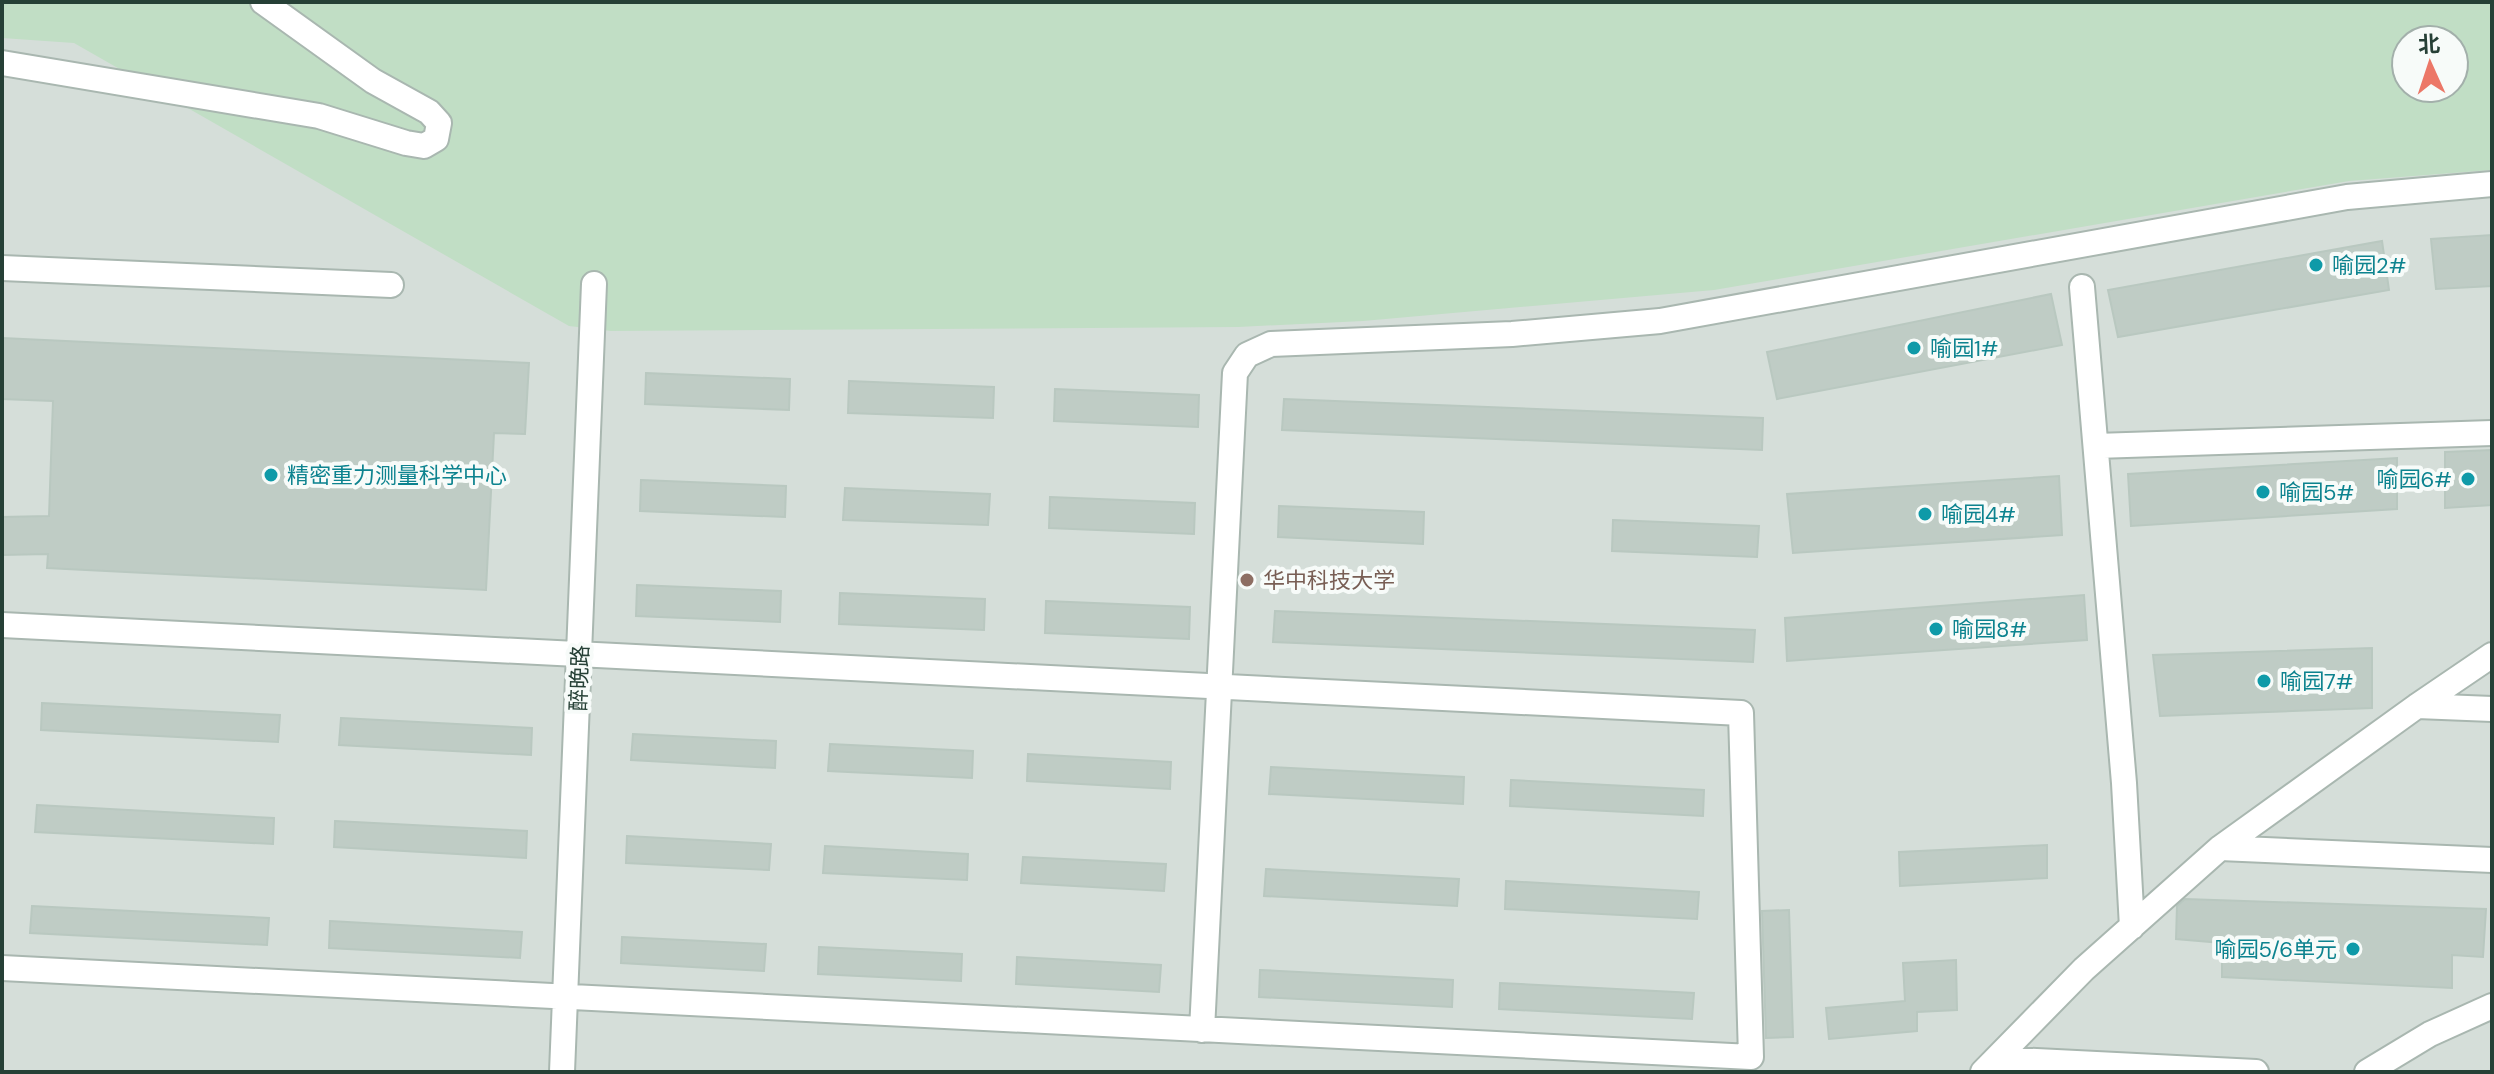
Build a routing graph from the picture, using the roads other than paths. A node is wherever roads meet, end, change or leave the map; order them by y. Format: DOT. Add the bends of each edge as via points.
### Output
graph roads {
  1 [pos="263,2"];
  2 [pos="2,63"];
  3 [pos="2492,184"];
  4 [pos="2,268"];
  5 [pos="594,284"];
  6 [pos="391,285"];
  7 [pos="2082,287"];
  8 [pos="2492,433"];
  9 [pos="2096,446"];
  10 [pos="2,625"];
  11 [pos="579,655"];
  12 [pos="2492,655"];
  13 [pos="1219,687"];
  14 [pos="2417,706"];
  15 [pos="2492,709"];
  16 [pos="2220,848"];
  17 [pos="2492,860"];
  18 [pos="2132,927"];
  19 [pos="2,968"];
  20 [pos="566,997"];
  21 [pos="2492,1006"];
  22 [pos="1202,1030"];
  23 [pos="1990,1066"];
  24 [pos="562,1072"];
  25 [pos="2256,1072"];
  26 [pos="2367,1072"];
  1 -- 2 [label="street" via="373,81 429,112 439,123 436,139 424,146 406,143 319,116"];
  3 -- 13 [label="street" via="2347,197 1660,321 1512,334 1271,344 1247,355 1235,373"];
  4 -- 6 [label="street"];
  5 -- 11 [label="street, 醉晚路"];
  7 -- 9 [label="street"];
  8 -- 9 [label="street"];
  9 -- 18 [label="street"];
  10 -- 11 [label="street"];
  11 -- 13 [label="street"];
  11 -- 20 [label="street, 醉晚路"];
  12 -- 14 [label="street"];
  13 -- 22 [label="street"];
  13 -- 22 [label="street" via="1741,713 1751,1057"];
  14 -- 15 [label="street"];
  14 -- 16 [label="street"];
  16 -- 17 [label="street"];
  16 -- 18 [label="street"];
  18 -- 23 [label="street"];
  19 -- 20 [label="street"];
  20 -- 22 [label="street"];
  20 -- 24 [label="street, 醉晚路"];
  21 -- 26 [label="street" via="2430,1034"];
  23 -- 25 [label="street"];
}
